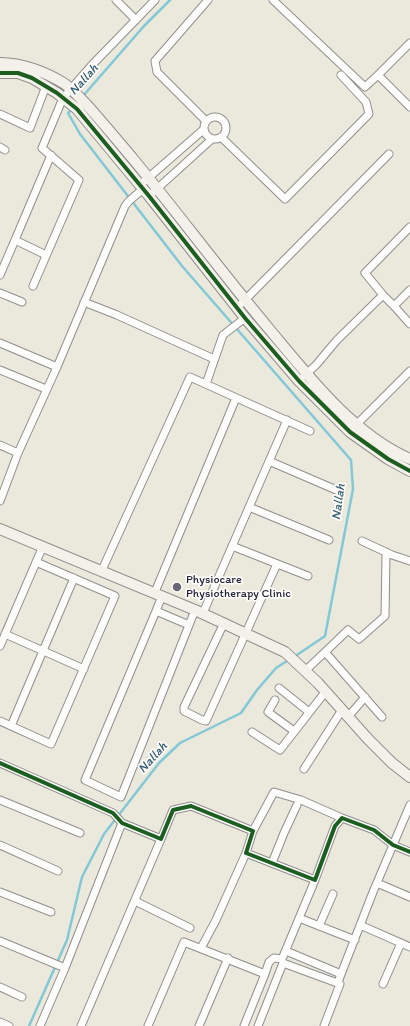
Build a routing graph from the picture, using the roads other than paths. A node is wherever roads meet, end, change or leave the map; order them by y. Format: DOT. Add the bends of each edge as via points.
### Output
graph roads {
  1 [pos="116,0"];
  2 [pos="155,0"];
  3 [pos="208,0"];
  4 [pos="273,0"];
  5 [pos="136,20"];
  6 [pos="409,46"];
  7 [pos="0,62"];
  8 [pos="0,73"];
  9 [pos="341,75"];
  10 [pos="378,75"];
  11 [pos="46,86"];
  12 [pos="74,100"];
  13 [pos="410,107"];
  14 [pos="0,114"];
  15 [pos="206,121"];
  16 [pos="203,130"];
  17 [pos="221,138"];
  18 [pos="212,139"];
  19 [pos="388,154"];
  20 [pos="50,155"];
  21 [pos="148,178"];
  22 [pos="157,188"];
  23 [pos="143,191"];
  24 [pos="410,228"];
  25 [pos="14,240"];
  26 [pos="46,255"];
  27 [pos="0,274"];
  28 [pos="33,286"];
  29 [pos="410,290"];
  30 [pos="0,293"];
  31 [pos="383,294"];
  32 [pos="245,300"];
  33 [pos="22,302"];
  34 [pos="84,302"];
  35 [pos="394,306"];
  36 [pos="238,308"];
  37 [pos="245,318"];
  38 [pos="410,324"];
  39 [pos="0,343"];
  40 [pos="214,359"];
  41 [pos="57,367"];
  42 [pos="0,370"];
  43 [pos="410,371"];
  44 [pos="303,377"];
  45 [pos="206,384"];
  46 [pos="46,389"];
  47 [pos="236,398"];
  48 [pos="287,420"];
  49 [pos="354,428"];
  50 [pos="310,431"];
  51 [pos="0,445"];
  52 [pos="18,453"];
  53 [pos="410,460"];
  54 [pos="269,461"];
  55 [pos="410,470"];
  56 [pos="341,492"];
  57 [pos="1,497"];
  58 [pos="249,507"];
  59 [pos="0,529"];
  60 [pos="329,540"];
  61 [pos="362,541"];
  62 [pos="43,546"];
  63 [pos="232,546"];
  64 [pos="386,552"];
  65 [pos="410,561"];
  66 [pos="36,562"];
  67 [pos="277,564"];
  68 [pos="102,570"];
  69 [pos="308,576"];
  70 [pos="74,578"];
  71 [pos="158,594"];
  72 [pos="156,611"];
  73 [pos="199,612"];
  74 [pos="224,623"];
  75 [pos="189,625"];
  76 [pos="247,633"];
  77 [pos="5,634"];
  78 [pos="0,646"];
  79 [pos="43,651"];
  80 [pos="325,652"];
  81 [pos="301,667"];
  82 [pos="84,669"];
  83 [pos="279,688"];
  84 [pos="326,691"];
  85 [pos="365,698"];
  86 [pos="275,700"];
  87 [pos="309,712"];
  88 [pos="345,714"];
  89 [pos="382,717"];
  90 [pos="0,721"];
  91 [pos="11,726"];
  92 [pos="294,731"];
  93 [pos="252,732"];
  94 [pos="0,763"];
  95 [pos="304,769"];
  96 [pos="410,777"];
  97 [pos="0,800"];
  98 [pos="297,805"];
  99 [pos="410,805"];
  100 [pos="342,818"];
  101 [pos="122,823"];
  102 [pos="253,831"];
  103 [pos="80,833"];
  104 [pos="161,839"];
  105 [pos="393,845"];
  106 [pos="0,846"];
  107 [pos="410,852"];
  108 [pos="246,853"];
  109 [pos="272,863"];
  110 [pos="58,871"];
  111 [pos="315,880"];
  112 [pos="377,883"];
  113 [pos="0,892"];
  114 [pos="333,894"];
  115 [pos="410,897"];
  116 [pos="135,901"];
  117 [pos="51,912"];
  118 [pos="299,918"];
  119 [pos="360,925"];
  120 [pos="319,926"];
  121 [pos="190,928"];
  122 [pos="355,940"];
  123 [pos="0,941"];
  124 [pos="401,943"];
  125 [pos="410,947"];
  126 [pos="201,948"];
  127 [pos="286,951"];
  128 [pos="228,958"];
  129 [pos="65,968"];
  130 [pos="265,974"];
  131 [pos="342,974"];
  132 [pos="338,982"];
  133 [pos="383,984"];
  134 [pos="0,987"];
  135 [pos="22,997"];
  136 [pos="0,1022"];
  137 [pos="9,1026"];
  138 [pos="40,1026"];
  139 [pos="81,1026"];
  140 [pos="148,1026"];
  141 [pos="199,1026"];
  142 [pos="244,1026"];
  143 [pos="258,1026"];
  144 [pos="324,1026"];
  1 -- 5 [label="street"];
  2 -- 5 [label="street"];
  3 -- 15 [label="street" via="155,61 156,72"];
  4 -- 10 [label="street" via="365,87"];
  5 -- 12 [label="street" via="91,66"];
  6 -- 10 [label="street"];
  7 -- 12 [label="street" via="22,65 51,76"];
  8 -- 11 [label="street" via="18,73"];
  9 -- 17 [label="street" via="366,102 369,114 285,199"];
  10 -- 13 [label="street"];
  11 -- 12 [label="street"];
  11 -- 14 [label="street" via="30,128"];
  12 -- 20 [label="street" via="42,148"];
  12 -- 21 [label="street" via="100,119"];
  12 -- 23 [label="street"];
  15 -- 16 [label="street"];
  15 -- 17 [label="street" via="216,117 225,123 225,133"];
  16 -- 18 [label="street"];
  16 -- 21 [label="street"];
  17 -- 18 [label="street"];
  18 -- 22 [label="street"];
  19 -- 32 [label="street"];
  20 -- 25 [label="street"];
  20 -- 26 [label="street" via="79,180"];
  21 -- 22 [label="street"];
  21 -- 23 [label="street"];
  22 -- 23 [label="street"];
  22 -- 32 [label="street"];
  23 -- 34 [label="street" via="129,201 122,213"];
  23 -- 36 [label="street"];
  24 -- 31 [label="street" via="365,273"];
  25 -- 26 [label="street"];
  25 -- 27 [label="street"];
  26 -- 28 [label="street"];
  29 -- 35 [label="street"];
  30 -- 33 [label="street"];
  31 -- 35 [label="street"];
  31 -- 44 [label="street"];
  32 -- 36 [label="street"];
  32 -- 44 [label="street"];
  34 -- 40 [label="street"];
  34 -- 41 [label="street"];
  35 -- 38 [label="street"];
  36 -- 37 [label="street"];
  37 -- 40 [label="street" via="223,335"];
  37 -- 44 [label="street"];
  39 -- 41 [label="street"];
  40 -- 45 [label="street"];
  41 -- 46 [label="street"];
  42 -- 46 [label="street"];
  43 -- 49 [label="street"];
  44 -- 49 [label="street"];
  45 -- 47 [label="street"];
  45 -- 68 [label="street" via="190,377"];
  46 -- 52 [label="street"];
  47 -- 48 [label="street"];
  47 -- 71 [label="street"];
  48 -- 50 [label="street"];
  48 -- 54 [label="street"];
  49 -- 53 [label="street"];
  49 -- 55 [label="street" via="388,459"];
  51 -- 52 [label="street"];
  52 -- 57 [label="street"];
  54 -- 56 [label="street"];
  54 -- 58 [label="street"];
  58 -- 60 [label="street"];
  58 -- 63 [label="street"];
  59 -- 62 [label="street"];
  61 -- 64 [label="street"];
  62 -- 66 [label="street"];
  62 -- 68 [label="street"];
  63 -- 67 [label="street"];
  63 -- 73 [label="street"];
  64 -- 65 [label="street"];
  64 -- 80 [label="street" via="385,616 359,638 348,630"];
  66 -- 70 [label="street"];
  66 -- 77 [label="street"];
  67 -- 69 [label="street"];
  67 -- 76 [label="street"];
  68 -- 71 [label="street"];
  70 -- 79 [label="street"];
  70 -- 82 [label="street" via="115,596"];
  71 -- 72 [label="street"];
  71 -- 73 [label="street"];
  72 -- 75 [label="street"];
  72 -- 75 [label="street" via="85,780 121,797"];
  73 -- 74 [label="street"];
  73 -- 75 [label="street"];
  74 -- 76 [label="street"];
  74 -- 76 [label="street" via="184,707 184,711 202,720 206,721"];
  76 -- 81 [label="street" via="285,652"];
  77 -- 78 [label="street"];
  77 -- 79 [label="street"];
  79 -- 82 [label="street"];
  79 -- 91 [label="street"];
  80 -- 81 [label="street"];
  80 -- 85 [label="street"];
  81 -- 84 [label="street"];
  82 -- 91 [label="street" via="51,744"];
  83 -- 87 [label="street"];
  84 -- 87 [label="street"];
  84 -- 88 [label="street"];
  85 -- 88 [label="street"];
  85 -- 89 [label="street"];
  86 -- 92 [label="street" via="268,712"];
  87 -- 92 [label="street"];
  88 -- 95 [label="street"];
  88 -- 96 [label="street" via="392,763"];
  90 -- 91 [label="street"];
  92 -- 93 [label="street" via="280,750"];
  94 -- 101 [label="street" via="113,813"];
  97 -- 103 [label="street"];
  98 -- 109 [label="street"];
  99 -- 105 [label="street"];
  100 -- 102 [label="street" via="301,800 274,792"];
  100 -- 105 [label="street" via="374,830"];
  100 -- 111 [label="street" via="335,826"];
  101 -- 104 [label="street"];
  101 -- 129 [label="street"];
  102 -- 104 [label="street" via="191,806 173,810"];
  102 -- 108 [label="street"];
  104 -- 116 [label="street"];
  105 -- 107 [label="street"];
  105 -- 112 [label="street"];
  106 -- 110 [label="street"];
  108 -- 109 [label="street"];
  108 -- 126 [label="street"];
  109 -- 111 [label="street"];
  111 -- 118 [label="street"];
  112 -- 115 [label="street"];
  112 -- 119 [label="street"];
  113 -- 117 [label="street"];
  114 -- 120 [label="street"];
  116 -- 121 [label="street"];
  116 -- 139 [label="street"];
  118 -- 120 [label="street"];
  118 -- 127 [label="street"];
  119 -- 122 [label="street"];
  119 -- 124 [label="street"];
  120 -- 122 [label="street"];
  122 -- 131 [label="street"];
  123 -- 129 [label="street"];
  124 -- 125 [label="street"];
  124 -- 133 [label="street"];
  126 -- 128 [label="street"];
  126 -- 140 [label="street" via="184,942"];
  127 -- 130 [label="street" via="282,959 274,958 269,962"];
  127 -- 131 [label="street"];
  128 -- 130 [label="street"];
  128 -- 141 [label="street"];
  129 -- 138 [label="street"];
  130 -- 142 [label="street"];
  131 -- 132 [label="street"];
  132 -- 143 [label="street" via="283,963"];
  132 -- 144 [label="street" via="340,984"];
  134 -- 135 [label="street"];
  136 -- 137 [label="street"];
}
